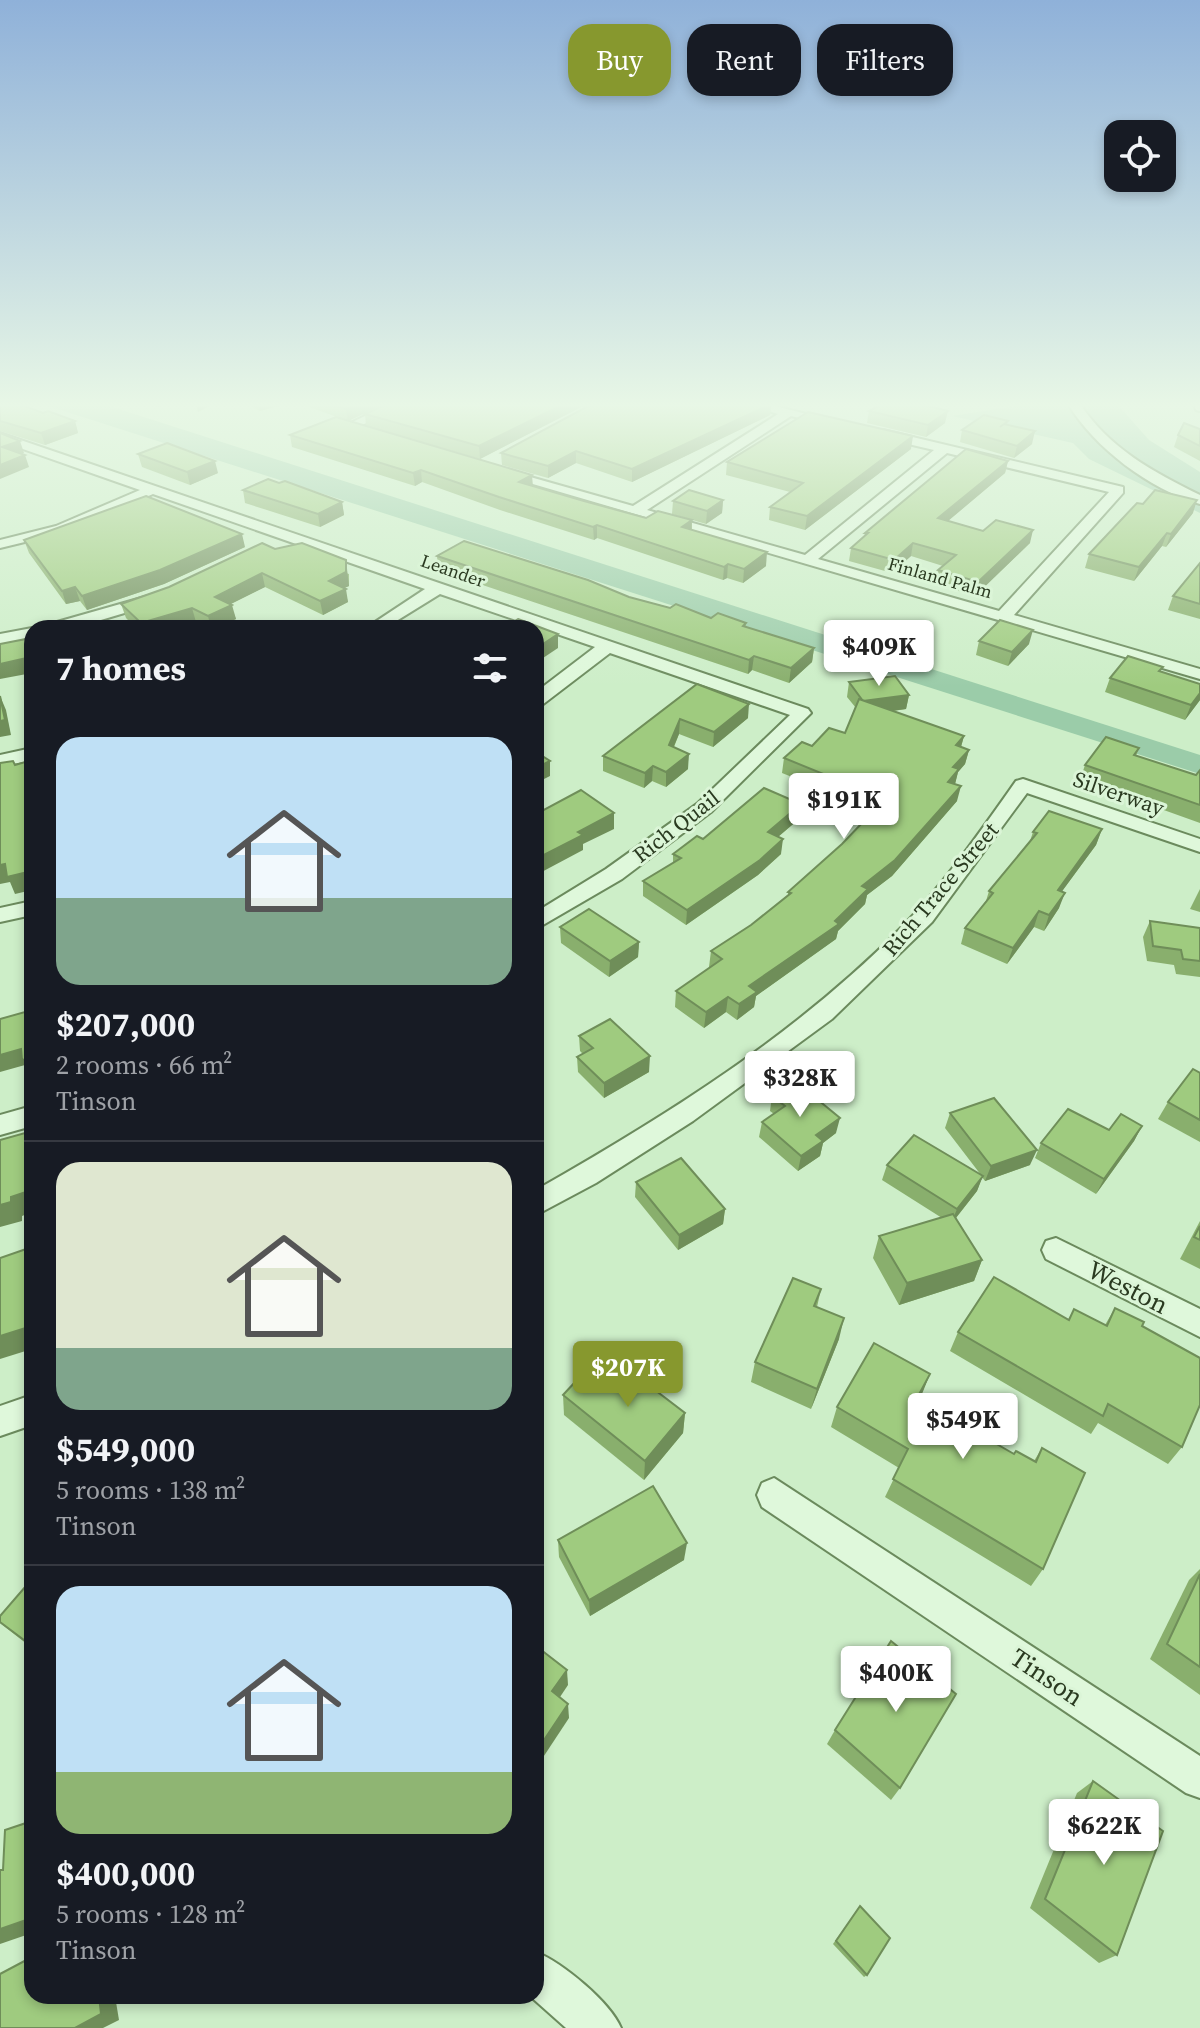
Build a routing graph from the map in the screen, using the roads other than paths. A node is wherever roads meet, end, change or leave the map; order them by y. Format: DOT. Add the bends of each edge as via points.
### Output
graph roads {
  1 [pos="131,499"];
  2 [pos="181,499"];
  3 [pos="593,499"];
  4 [pos="655,499"];
  5 [pos="883,499"];
  6 [pos="1110,499"];
  7 [pos="636,511"];
  8 [pos="288,535"];
  9 [pos="0,544"];
  10 [pos="263,548"];
  11 [pos="807,561"];
  12 [pos="439,587"];
  13 [pos="167,594"];
  14 [pos="1003,617"];
  15 [pos="82,620"];
  16 [pos="387,620"];
  17 [pos="534,620"];
  18 [pos="544,624"];
  19 [pos="24,634"];
  20 [pos="0,639"];
  21 [pos="608,646"];
  22 [pos="1200,674"];
  23 [pos="544,695"];
  24 [pos="802,713"];
  25 [pos="24,756"];
  26 [pos="0,761"];
  27 [pos="1023,785"];
  28 [pos="1200,846"];
  29 [pos="24,910"];
  30 [pos="0,915"];
  31 [pos="544,917"];
  32 [pos="24,1118"];
  33 [pos="0,1125"];
  34 [pos="544,1199"];
  35 [pos="1056,1250"];
  36 [pos="1200,1324"];
  37 [pos="24,1413"];
  38 [pos="0,1421"];
  39 [pos="774,1495"];
  40 [pos="1200,1779"];
  41 [pos="544,1980"];
  42 [pos="599,2028"];
  1 -- 9 [label="street" via="61,529"];
  2 -- 8 [label="street, Leander"];
  3 -- 7 [label="street, Finland Palm"];
  4 -- 7 [label="street"];
  5 -- 11 [label="street"];
  6 -- 14 [label="street"];
  7 -- 11 [label="street, Finland Palm"];
  8 -- 10 [label="street"];
  8 -- 12 [label="street, Leander"];
  11 -- 14 [label="street, Finland Palm"];
  12 -- 16 [label="street"];
  12 -- 17 [label="street, Leander"];
  13 -- 15 [label="street"];
  14 -- 22 [label="street, Finland Palm"];
  18 -- 21 [label="street, Leander"];
  19 -- 20 [label="street"];
  21 -- 23 [label="street"];
  21 -- 24 [label="street, Leander"];
  24 -- 31 [label="street, Rich Quail" via="704,808"];
  25 -- 26 [label="street"];
  27 -- 28 [label="street, Silverway"];
  27 -- 34 [label="street, Rich Trace Street" via="910,932 870,972 764,1061 655,1135"];
  29 -- 30 [label="street"];
  32 -- 33 [label="street"];
  35 -- 36 [label="street, Weston"];
  37 -- 38 [label="street"];
  39 -- 40 [label="street, Tinson"];
  41 -- 42 [label="street"];
}
